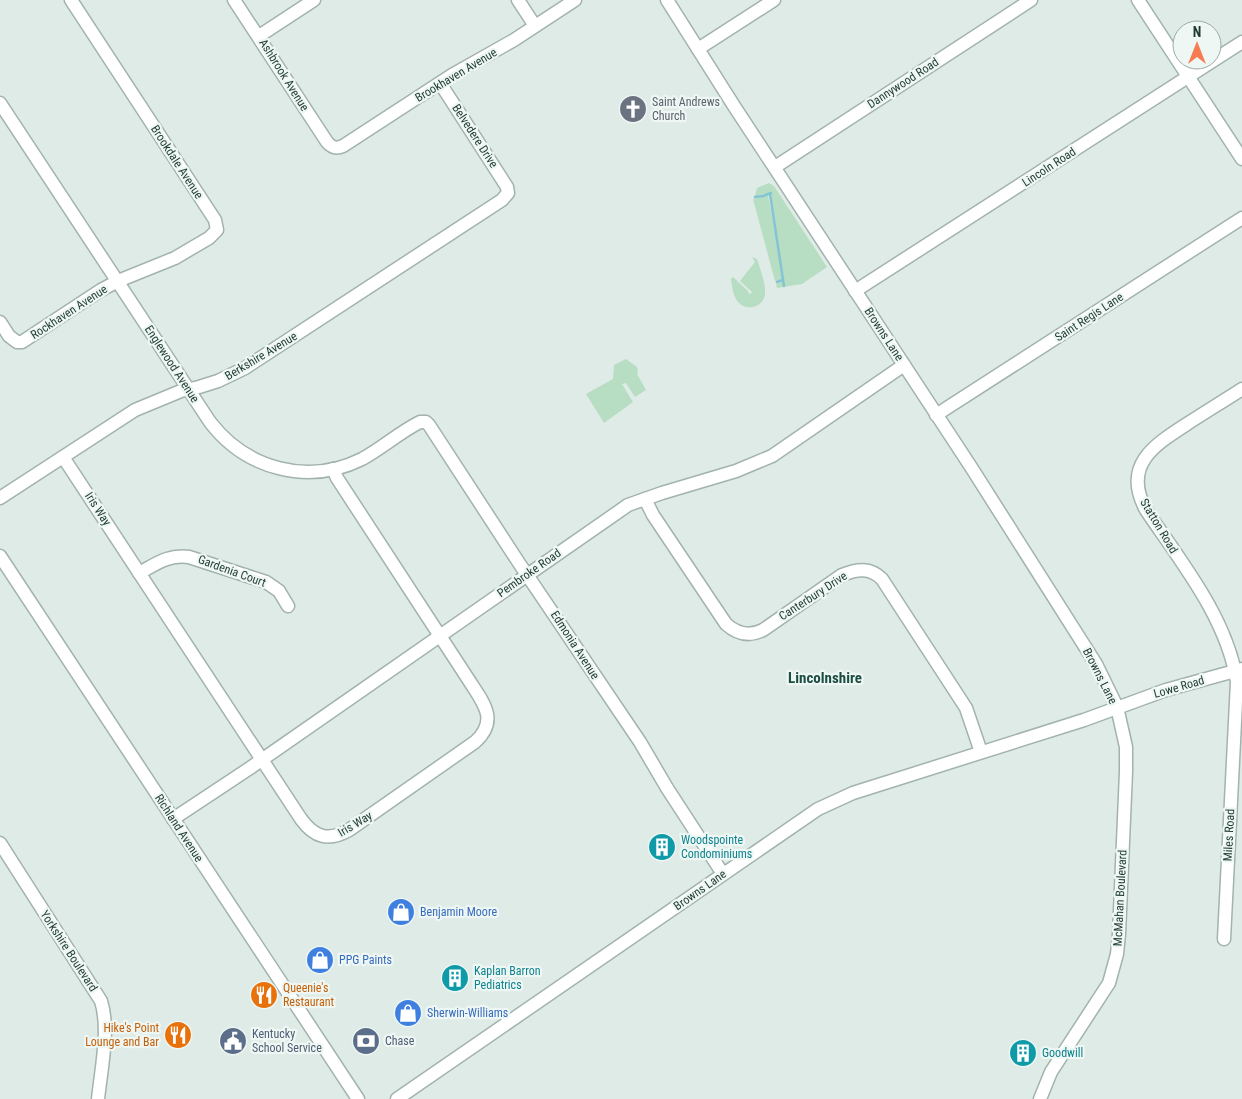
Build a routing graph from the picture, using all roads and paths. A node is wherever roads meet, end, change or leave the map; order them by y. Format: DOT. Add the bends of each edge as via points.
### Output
graph roads {
  1 [pos="71,0"];
  2 [pos="234,0"];
  3 [pos="314,0"];
  4 [pos="518,0"];
  5 [pos="575,0"];
  6 [pos="667,0"];
  7 [pos="774,0"];
  8 [pos="1031,0"];
  9 [pos="1138,0"];
  10 [pos="536,26"];
  11 [pos="259,36"];
  12 [pos="1242,42"];
  13 [pos="698,49"];
  14 [pos="1188,77"];
  15 [pos="440,83"];
  16 [pos="0,103"];
  17 [pos="336,148"];
  18 [pos="1242,159"];
  19 [pos="775,167"];
  20 [pos="508,190"];
  21 [pos="1242,218"];
  22 [pos="118,281"];
  23 [pos="855,292"];
  24 [pos="0,322"];
  25 [pos="904,365"];
  26 [pos="188,389"];
  27 [pos="1241,392"];
  28 [pos="936,415"];
  29 [pos="423,421"];
  30 [pos="63,457"];
  31 [pos="333,469"];
  32 [pos="0,498"];
  33 [pos="645,499"];
  34 [pos="0,556"];
  35 [pos="139,572"];
  36 [pos="527,574"];
  37 [pos="288,606"];
  38 [pos="440,636"];
  39 [pos="1239,670"];
  40 [pos="1117,707"];
  41 [pos="981,752"];
  42 [pos="262,760"];
  43 [pos="173,819"];
  44 [pos="0,843"];
  45 [pos="723,874"];
  46 [pos="1224,939"];
  47 [pos="98,1099"];
  48 [pos="358,1099"];
  49 [pos="398,1099"];
  50 [pos="1040,1099"];
  1 -- 22 [label="street, Brookdale Avenue" via="218,225 209,238 175,258"];
  2 -- 11 [label="street, Ashbrook Avenue"];
  3 -- 11 [label="street"];
  4 -- 10 [label="street"];
  5 -- 10 [label="street, Brookhaven Avenue"];
  6 -- 13 [label="street, Browns Lane"];
  7 -- 13 [label="street"];
  8 -- 19 [label="street, Dannywood Road"];
  9 -- 14 [label="street"];
  10 -- 15 [label="street, Brookhaven Avenue"];
  11 -- 17 [label="street, Ashbrook Avenue" via="327,142"];
  12 -- 14 [label="street, Lincoln Road"];
  13 -- 19 [label="street, Browns Lane"];
  14 -- 18 [label="street"];
  14 -- 23 [label="street, Lincoln Road"];
  15 -- 17 [label="street, Brookhaven Avenue" via="344,146"];
  15 -- 20 [label="street, Belvedere Drive"];
  16 -- 22 [label="street, Englewood Avenue"];
  19 -- 23 [label="street, Browns Lane"];
  20 -- 26 [label="street, Berkshire Avenue" via="502,200 245,368 199,388"];
  21 -- 28 [label="street, Saint Regis Lane"];
  22 -- 24 [label="street, Rockhaven Avenue" via="22,342 12,340"];
  22 -- 26 [label="street, Englewood Avenue"];
  23 -- 25 [label="street, Browns Lane"];
  25 -- 28 [label="street, Browns Lane"];
  25 -- 33 [label="street, Pembroke Road" via="772,456"];
  26 -- 30 [label="street, Berkshire Avenue" via="135,410"];
  26 -- 31 [label="street, Englewood Avenue" via="222,437 238,451 289,471"];
  27 -- 39 [label="street, Statton Road" via="1156,445 1144,458 1138,480 1146,510 1216,618"];
  28 -- 40 [label="street, Browns Lane" via="1096,664"];
  29 -- 31 [label="street, Englewood Avenue" via="363,458"];
  29 -- 36 [label="street, Edmonia Avenue" via="429,425"];
  30 -- 32 [label="street, Berkshire Avenue"];
  30 -- 35 [label="street, Iris Way"];
  31 -- 38 [label="street, Iris Way"];
  33 -- 36 [label="street, Pembroke Road" via="628,505"];
  33 -- 41 [label="street, Canterbury Drive" via="726,624 740,633 758,632 842,575 867,570 878,575 962,701"];
  34 -- 43 [label="street, Richland Avenue"];
  35 -- 37 [label="street, Gardenia Court" via="172,556 189,557 266,582 279,591"];
  35 -- 42 [label="street, Iris Way"];
  36 -- 38 [label="street, Pembroke Road"];
  36 -- 45 [label="street, Edmonia Avenue" via="640,742"];
  38 -- 42 [label="street, Pembroke Road"];
  38 -- 42 [label="street, Iris Way" via="485,705 487,721 484,731 475,742 349,830 329,837 312,832"];
  39 -- 40 [label="street, Lowe Road"];
  39 -- 46 [label="street, Miles Road"];
  40 -- 41 [label="street, Browns Lane"];
  40 -- 50 [label="street, McMahan Boulevard" via="1126,747 1117,954 1109,983 1051,1072"];
  41 -- 45 [label="street, Browns Lane" via="853,792 831,802"];
  42 -- 43 [label="street, Pembroke Road"];
  43 -- 48 [label="street, Richland Avenue"];
  44 -- 47 [label="street, Yorkshire Boulevard" via="101,1001 104,1024"];
  45 -- 49 [label="street, Browns Lane"];
}
